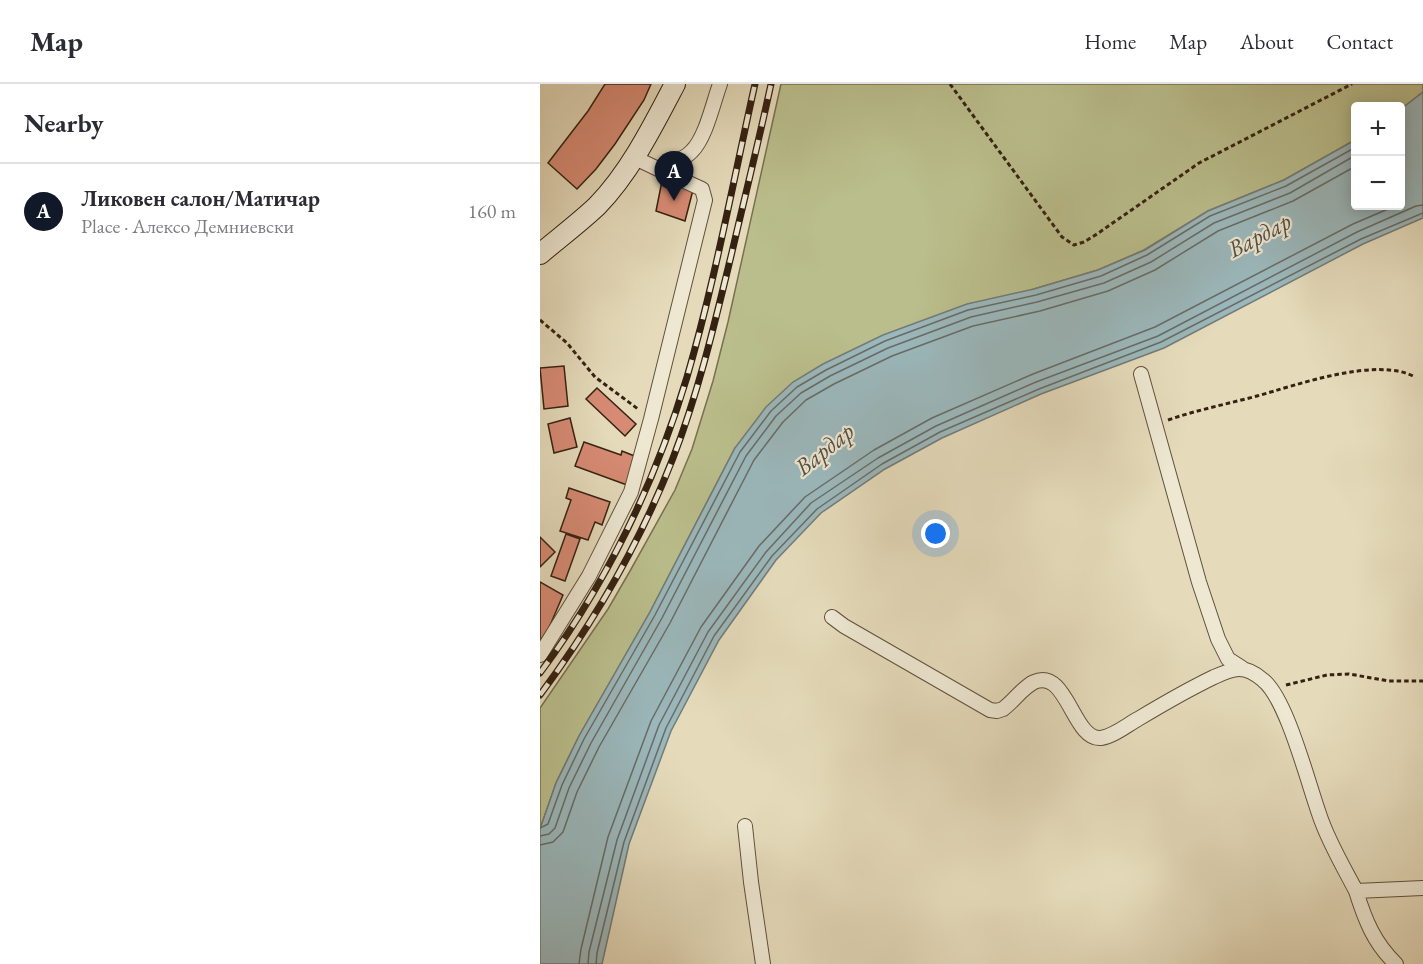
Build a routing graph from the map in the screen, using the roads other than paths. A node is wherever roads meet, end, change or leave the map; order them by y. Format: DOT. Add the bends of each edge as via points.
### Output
graph roads {
  1 [pos="675,84"];
  2 [pos="720,84"];
  3 [pos="633,157"];
  4 [pos="658,169"];
  5 [pos="540,254"];
  6 [pos="1141,374"];
  7 [pos="832,617"];
  8 [pos="540,655"];
  9 [pos="1242,668"];
  10 [pos="745,826"];
  11 [pos="1423,888"];
  12 [pos="1356,891"];
  13 [pos="764,964"];
  14 [pos="1396,964"];
  1 -- 3 [label="main road"];
  2 -- 4 [label="street" via="692,152"];
  3 -- 4 [label="street"];
  3 -- 5 [label="main road" via="598,205"];
  4 -- 8 [label="street" via="702,189 705,200 631,492 589,576"];
  6 -- 9 [label="street" via="1218,639 1228,659"];
  7 -- 9 [label="street" via="990,710 1003,709 1031,684 1049,682 1095,738 1112,734 1193,687"];
  9 -- 12 [label="street" via="1273,689 1322,824"];
  10 -- 13 [label="street"];
  11 -- 12 [label="street"];
  12 -- 14 [label="street" via="1370,932"];
}
